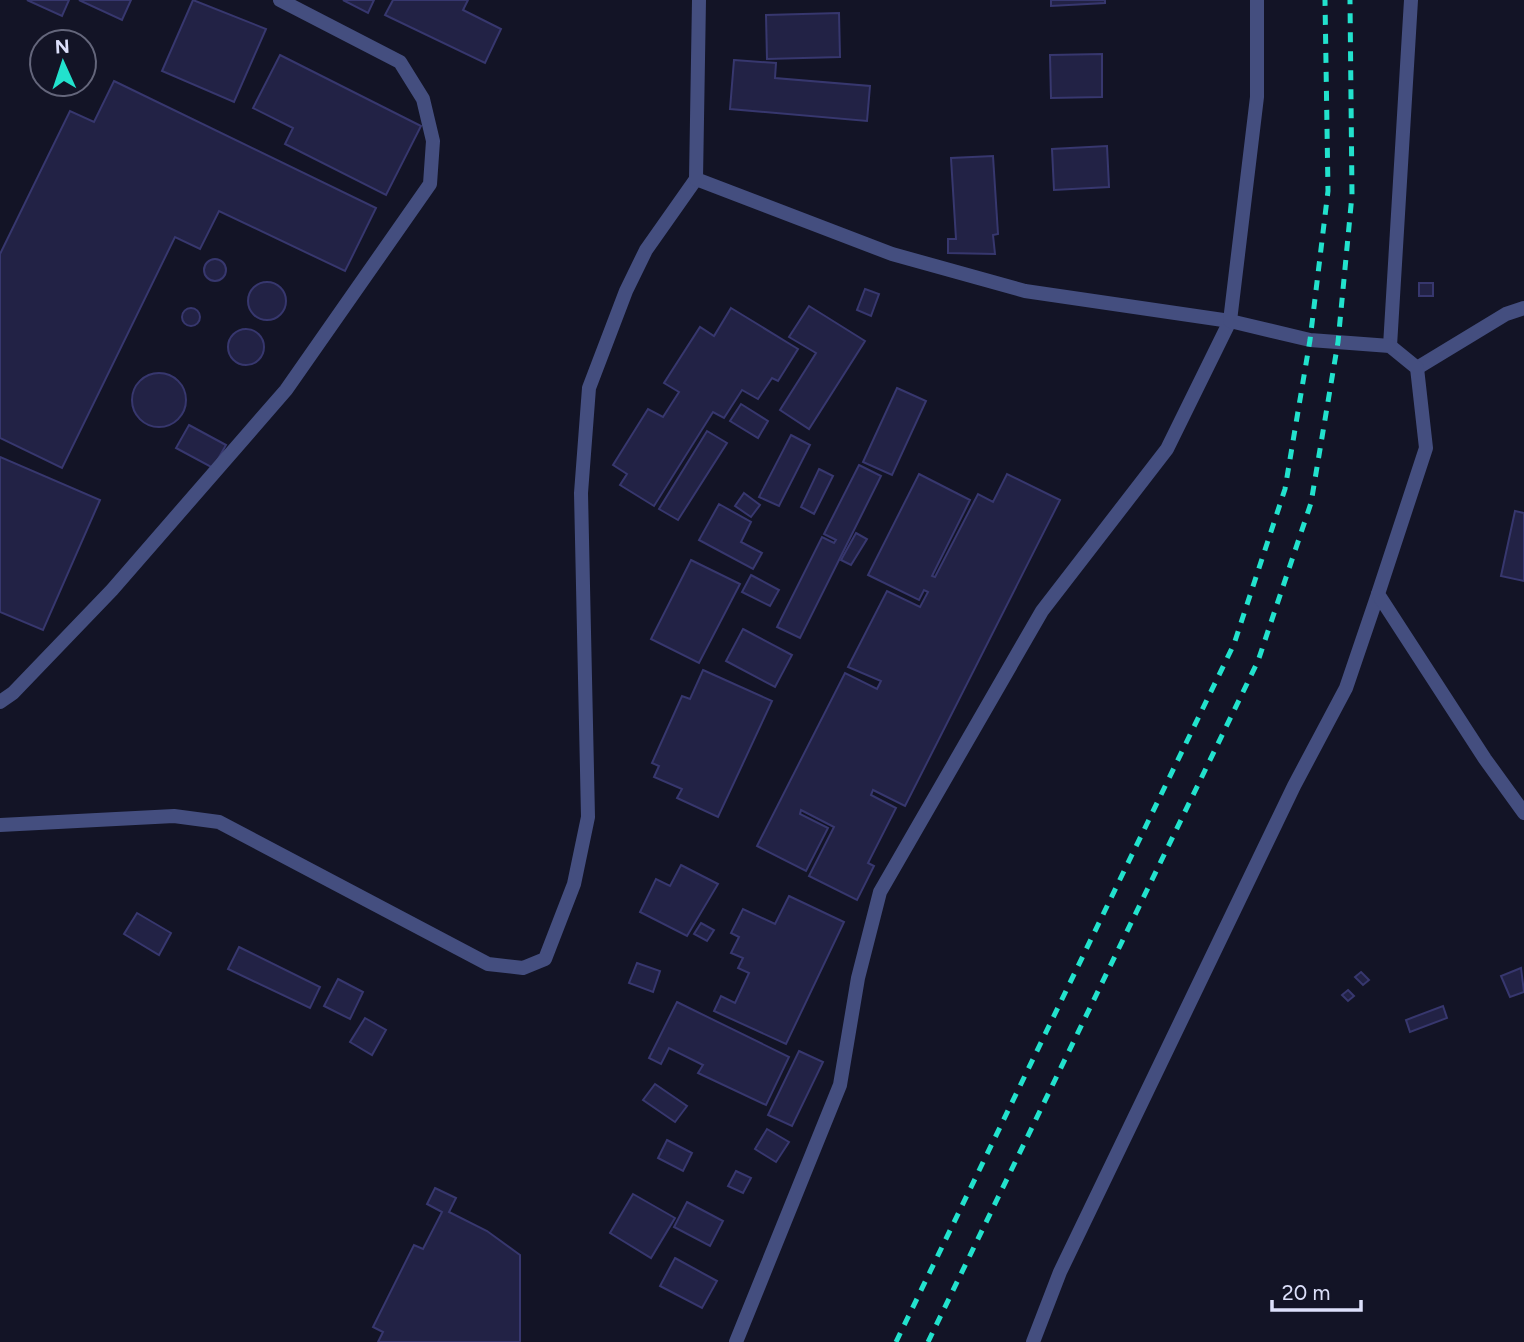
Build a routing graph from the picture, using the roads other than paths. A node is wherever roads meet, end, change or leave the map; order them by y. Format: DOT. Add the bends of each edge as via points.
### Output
graph roads {
  1 [pos="280,0"];
  2 [pos="699,0"];
  3 [pos="1256,0"];
  4 [pos="1411,0"];
  5 [pos="695,179"];
  6 [pos="1524,308"];
  7 [pos="1230,321"];
  8 [pos="1390,346"];
  9 [pos="1417,368"];
  10 [pos="1378,594"];
  11 [pos="0,702"];
  12 [pos="1524,814"];
  13 [pos="0,825"];
  14 [pos="736,1342"];
  15 [pos="1033,1342"];
  1 -- 11 [label="street" via="400,62 426,110 433,141 430,184 286,390 112,590"];
  2 -- 5 [label="street"];
  3 -- 7 [label="street" via="1257,97"];
  4 -- 8 [label="street"];
  5 -- 7 [label="street" via="892,254 1025,291"];
  5 -- 13 [label="street" via="646,250 589,388 581,493 589,817 574,884 545,959 523,968 488,964 219,822 174,816"];
  6 -- 9 [label="street" via="1506,314"];
  7 -- 8 [label="street" via="1310,340"];
  7 -- 14 [label="street" via="1167,449 1042,611 880,892 858,978 839,1085"];
  8 -- 9 [label="street"];
  9 -- 10 [label="street" via="1426,448"];
  10 -- 12 [label="street"];
  10 -- 15 [label="street" via="1346,688 1294,786 1060,1272"];
}
